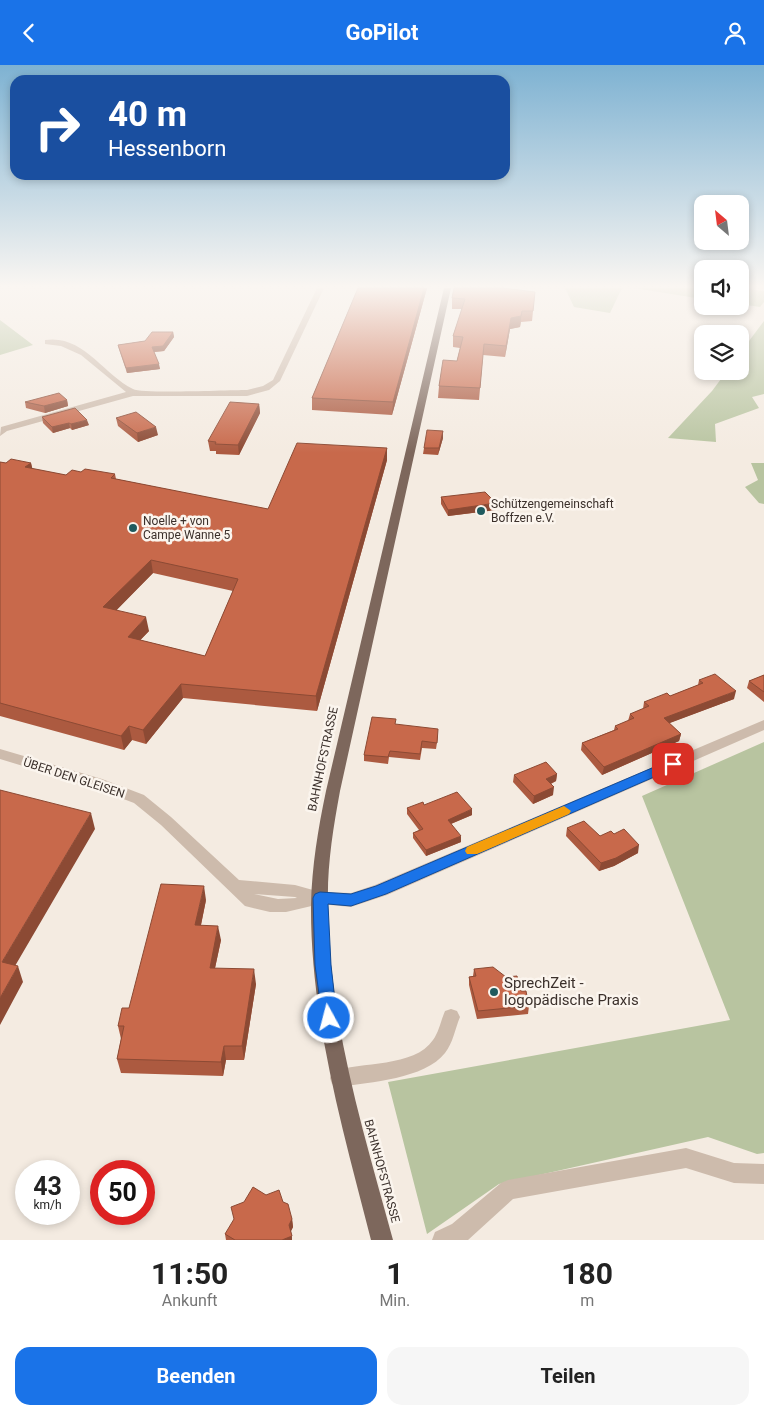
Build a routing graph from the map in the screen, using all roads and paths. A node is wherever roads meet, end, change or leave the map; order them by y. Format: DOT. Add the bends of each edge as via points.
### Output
graph roads {
  1 [pos="55,343"];
  2 [pos="294,343"];
  3 [pos="435,343"];
  4 [pos="133,393"];
  5 [pos="2,431"];
  6 [pos="764,725"];
  7 [pos="0,754"];
  8 [pos="320,898"];
  9 [pos="451,1017"];
  10 [pos="339,1078"];
  11 [pos="764,1174"];
  12 [pos="382,1240"];
  13 [pos="443,1240"];
  1 -- 4 [label="street" via="72,345 82,351 118,385"];
  2 -- 4 [label="street" via="276,381 266,388 247,393"];
  3 -- 8 [label="main road, BAHNHOFSTRASSE" via="333,791 322,854"];
  4 -- 5 [label="street"];
  6 -- 8 [label="street" via="381,890 351,900"];
  7 -- 8 [label="street, ÜBER DEN GLEISEN" via="139,799 251,901 269,907 293,907"];
  8 -- 10 [label="main road, BAHNHOFSTRASSE" via="323,965"];
  9 -- 10 [label="street" via="440,1046 413,1065"];
  10 -- 12 [label="main road, BAHNHOFSTRASSE"];
  11 -- 13 [label="street" via="734,1173 686,1157 508,1190 460,1232"];
}
